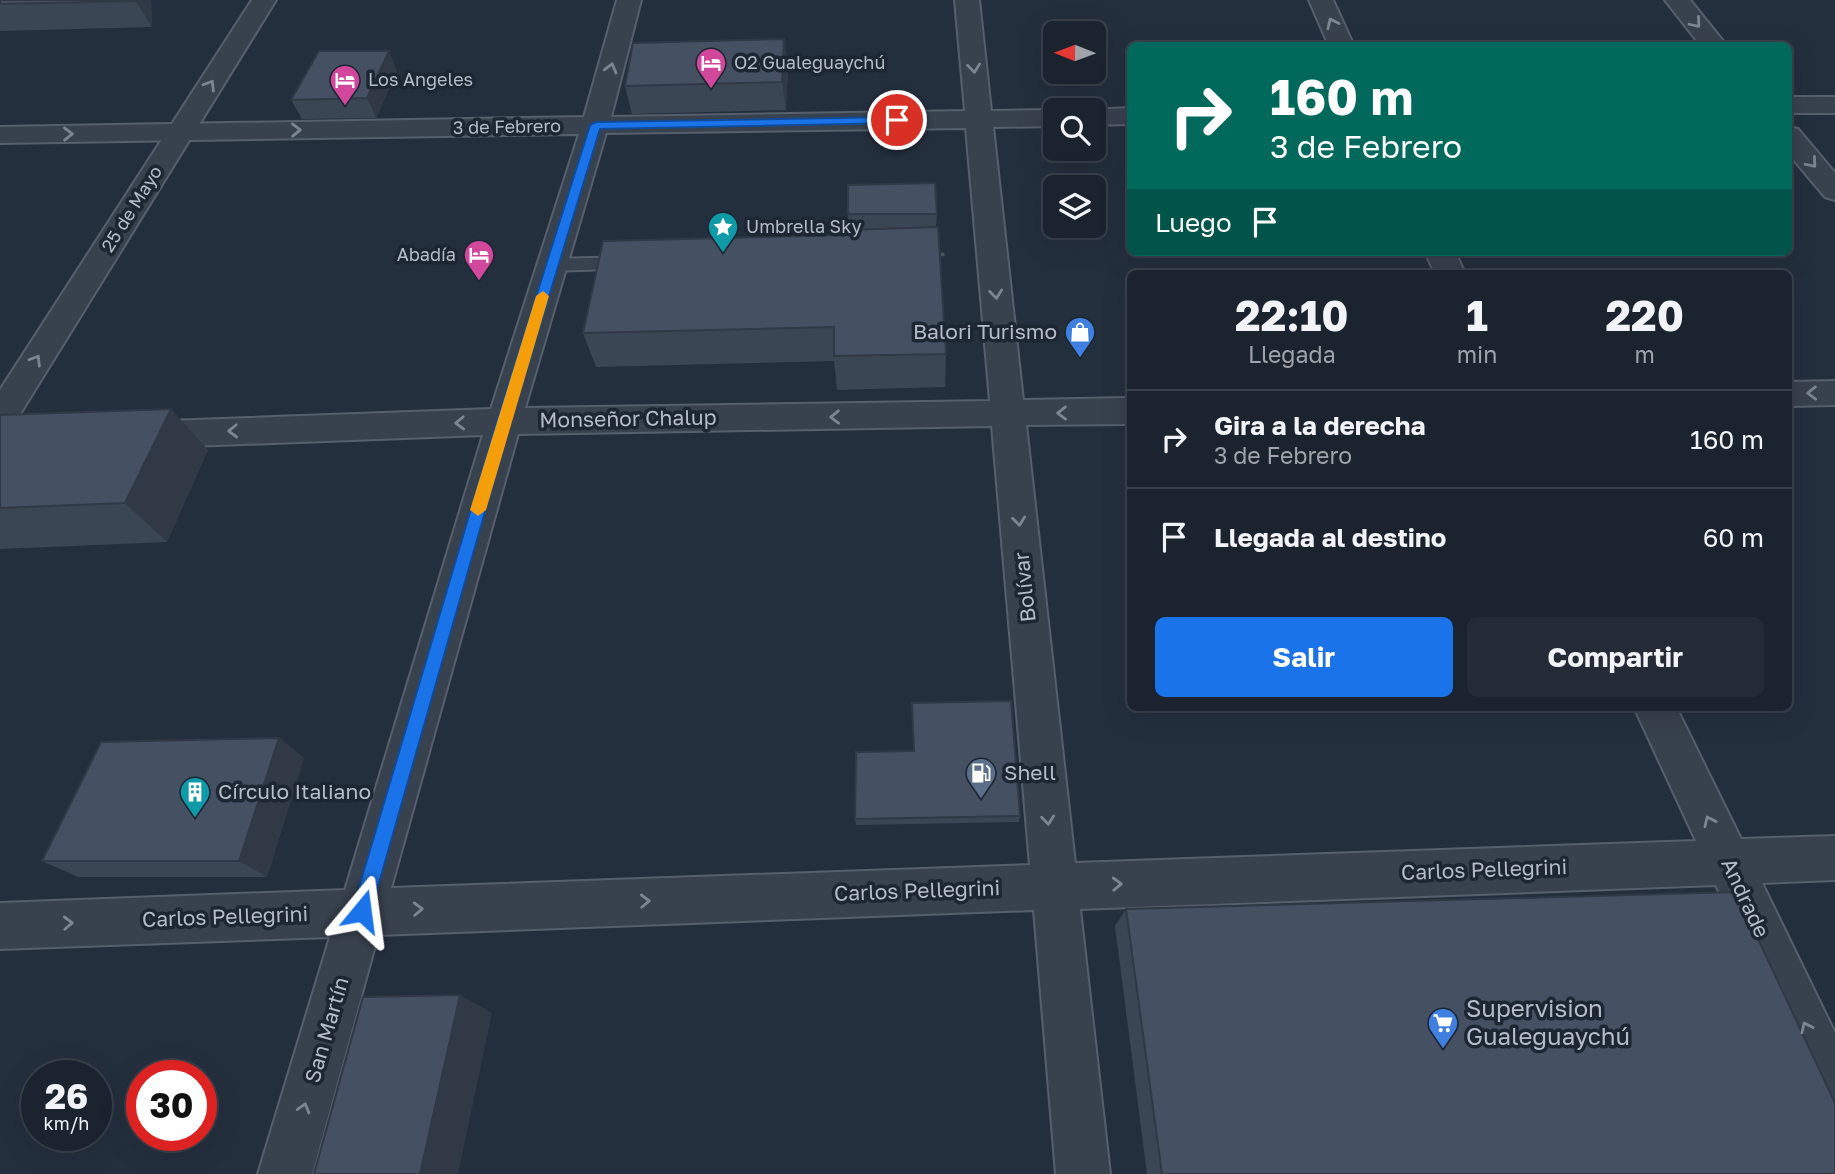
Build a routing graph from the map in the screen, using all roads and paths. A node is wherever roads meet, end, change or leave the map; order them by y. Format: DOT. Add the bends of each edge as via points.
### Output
graph roads {
  1 [pos="264,0"];
  2 [pos="629,0"];
  3 [pos="967,0"];
  4 [pos="1321,0"];
  5 [pos="1677,0"];
  6 [pos="1340,42"];
  7 [pos="1712,42"];
  8 [pos="1835,104"];
  9 [pos="1792,105"];
  10 [pos="1127,116"];
  11 [pos="1106,117"];
  12 [pos="1043,118"];
  13 [pos="979,119"];
  14 [pos="596,125"];
  15 [pos="180,132"];
  16 [pos="0,135"];
  17 [pos="1792,140"];
  18 [pos="1835,191"];
  19 [pos="948,254"];
  20 [pos="929,255"];
  21 [pos="652,262"];
  22 [pos="552,265"];
  23 [pos="1835,393"];
  24 [pos="1792,394"];
  25 [pos="1127,411"];
  26 [pos="1008,414"];
  27 [pos="0,418"];
  28 [pos="504,421"];
  29 [pos="109,436"];
  30 [pos="1657,711"];
  31 [pos="1835,858"];
  32 [pos="1727,861"];
  33 [pos="1055,886"];
  34 [pos="362,911"];
  35 [pos="0,926"];
  36 [pos="1835,1088"];
  37 [pos="285,1174"];
  38 [pos="1083,1174"];
  15 -- 1 [label="street, 25 de Mayo, one-way"];
  14 -- 2 [label="street, San Martín, one-way"];
  3 -- 13 [label="street, Bolívar, one-way"];
  6 -- 4 [label="street, one-way"];
  5 -- 7 [label="street, one-way"];
  8 -- 9 [label="street"];
  10 -- 11 [label="street"];
  12 -- 13 [label="street, 3 de Febrero"];
  13 -- 14 [label="street, 3 de Febrero"];
  13 -- 26 [label="street, Bolívar, one-way"];
  15 -- 14 [label="street, 3 de Febrero, one-way"];
  14 -- 22 [label="street, San Martín"];
  16 -- 15 [label="street, 3 de Febrero, one-way"];
  27 -- 15 [label="street, 25 de Mayo, one-way"];
  17 -- 18 [label="street, one-way"];
  19 -- 20 [label="path"];
  21 -- 22 [label="lane"];
  22 -- 28 [label="street, San Martín"];
  23 -- 24 [label="street, one-way"];
  25 -- 26 [label="street, Monseñor Chalup, one-way"];
  26 -- 28 [label="street, Monseñor Chalup, one-way"];
  26 -- 33 [label="street, Bolívar, one-way"];
  28 -- 29 [label="street, Monseñor Chalup, one-way"];
  28 -- 34 [label="street, San Martín"];
  32 -- 30 [label="street, Andrade, one-way"];
  31 -- 32 [label="street, Carlos Pellegrini"];
  33 -- 32 [label="street, Carlos Pellegrini, one-way"];
  36 -- 32 [label="street, Andrade, one-way"];
  34 -- 33 [label="street, Carlos Pellegrini, one-way"];
  33 -- 38 [label="street, Bolívar"];
  35 -- 34 [label="street, Carlos Pellegrini, one-way"];
  37 -- 34 [label="street, San Martín, one-way"];
}
